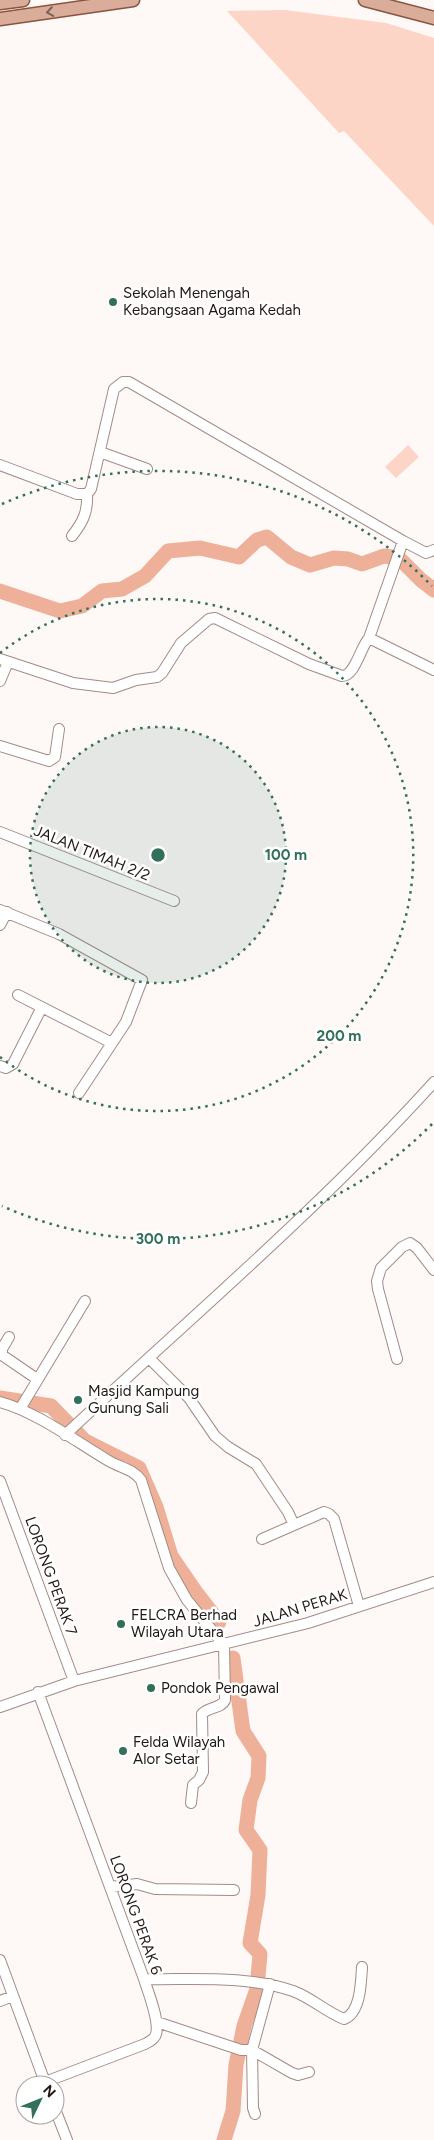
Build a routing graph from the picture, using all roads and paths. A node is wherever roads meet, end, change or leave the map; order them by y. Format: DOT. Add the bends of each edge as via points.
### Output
graph roads {
  1 [pos="23,0"];
  2 [pos="133,0"];
  3 [pos="365,0"];
  4 [pos="0,3"];
  5 [pos="434,18"];
  6 [pos="0,19"];
  7 [pos="100,452"];
  8 [pos="0,465"];
  9 [pos="147,469"];
  10 [pos="87,494"];
  11 [pos="72,536"];
  12 [pos="401,546"];
  13 [pos="434,550"];
  14 [pos="369,638"];
  15 [pos="4,660"];
  16 [pos="434,670"];
  17 [pos="0,681"];
  18 [pos="59,729"];
  19 [pos="0,746"];
  20 [pos="0,832"];
  21 [pos="174,901"];
  22 [pos="3,911"];
  23 [pos="0,925"];
  24 [pos="18,995"];
  25 [pos="42,1008"];
  26 [pos="112,1043"];
  27 [pos="0,1066"];
  28 [pos="434,1082"];
  29 [pos="79,1094"];
  30 [pos="434,1270"];
  31 [pos="85,1301"];
  32 [pos="9,1337"];
  33 [pos="150,1358"];
  34 [pos="397,1359"];
  35 [pos="37,1379"];
  36 [pos="0,1402"];
  37 [pos="22,1407"];
  38 [pos="70,1430"];
  39 [pos="0,1481"];
  40 [pos="294,1524"];
  41 [pos="262,1539"];
  42 [pos="434,1582"];
  43 [pos="360,1606"];
  44 [pos="224,1645"];
  45 [pos="74,1681"];
  46 [pos="38,1692"];
  47 [pos="0,1707"];
  48 [pos="191,1804"];
  49 [pos="110,1887"];
  50 [pos="234,1890"];
  51 [pos="0,1960"];
  52 [pos="362,1967"];
  53 [pos="144,1979"];
  54 [pos="270,1984"];
  55 [pos="13,1996"];
  56 [pos="0,2001"];
  57 [pos="157,2022"];
  58 [pos="242,2049"];
  59 [pos="308,2072"];
  60 [pos="42,2075"];
  61 [pos="65,2076"];
  62 [pos="255,2114"];
  63 [pos="61,2125"];
  64 [pos="67,2140"];
  1 -- 4 [label="main road"];
  2 -- 6 [label="main road, one-way"];
  3 -- 5 [label="main road"];
  7 -- 9 [label="street"];
  7 -- 10 [label="street"];
  7 -- 12 [label="street" via="114,389 122,382 129,382"];
  8 -- 10 [label="street" via="76,494"];
  10 -- 11 [label="street" via="84,522"];
  12 -- 13 [label="street" via="426,553"];
  12 -- 14 [label="street"];
  14 -- 15 [label="street" via="352,672 346,676 309,664 215,618 209,619 180,643 157,677 113,688 73,683"];
  14 -- 16 [label="street"];
  15 -- 17 [label="street"];
  18 -- 19 [label="street" via="55,757 49,761"];
  20 -- 21 [label="street, JALAN TIMAH 2/2"];
  22 -- 23 [label="street"];
  22 -- 26 [label="street" via="59,934 142,980 126,1022"];
  24 -- 25 [label="street"];
  25 -- 26 [label="street"];
  25 -- 27 [label="street" via="13,1064 6,1068"];
  26 -- 29 [label="street"];
  28 -- 33 [label="street" via="383,1138"];
  30 -- 34 [label="street" via="410,1243 381,1268 378,1275 378,1289"];
  31 -- 35 [label="street"];
  32 -- 35 [label="street" via="2,1355"];
  33 -- 38 [label="street"];
  33 -- 40 [label="street" via="189,1398 215,1436 256,1464"];
  35 -- 37 [label="street"];
  36 -- 37 [label="street"];
  37 -- 38 [label="street"];
  38 -- 44 [label="street" via="118,1466 136,1473 174,1579 196,1613"];
  39 -- 45 [label="street, LORONG PERAK 7"];
  40 -- 41 [label="street"];
  40 -- 43 [label="street" via="324,1512 334,1520"];
  42 -- 43 [label="street, JALAN PERAK"];
  43 -- 44 [label="street, JALAN PERAK"];
  44 -- 45 [label="street, JALAN PERAK"];
  44 -- 48 [label="street" via="225,1700 221,1706 202,1714 203,1772 193,1785"];
  45 -- 46 [label="street, JALAN PERAK"];
  46 -- 47 [label="street, JALAN PERAK"];
  46 -- 49 [label="street, LORONG PERAK 6"];
  49 -- 50 [label="street" via="137,1884 155,1889"];
  49 -- 53 [label="street, LORONG PERAK 6"];
  51 -- 55 [label="street"];
  52 -- 54 [label="street" via="360,1994 352,2014 344,2018 307,1996"];
  53 -- 54 [label="street"];
  53 -- 57 [label="street, LORONG PERAK 6"];
  54 -- 58 [label="street"];
  55 -- 56 [label="street"];
  55 -- 60 [label="street"];
  57 -- 58 [label="street"];
  57 -- 61 [label="street" via="156,2034 151,2041"];
  58 -- 59 [label="street" via="292,2073"];
  58 -- 62 [label="street"];
  63 -- 64 [label="street"];
}
